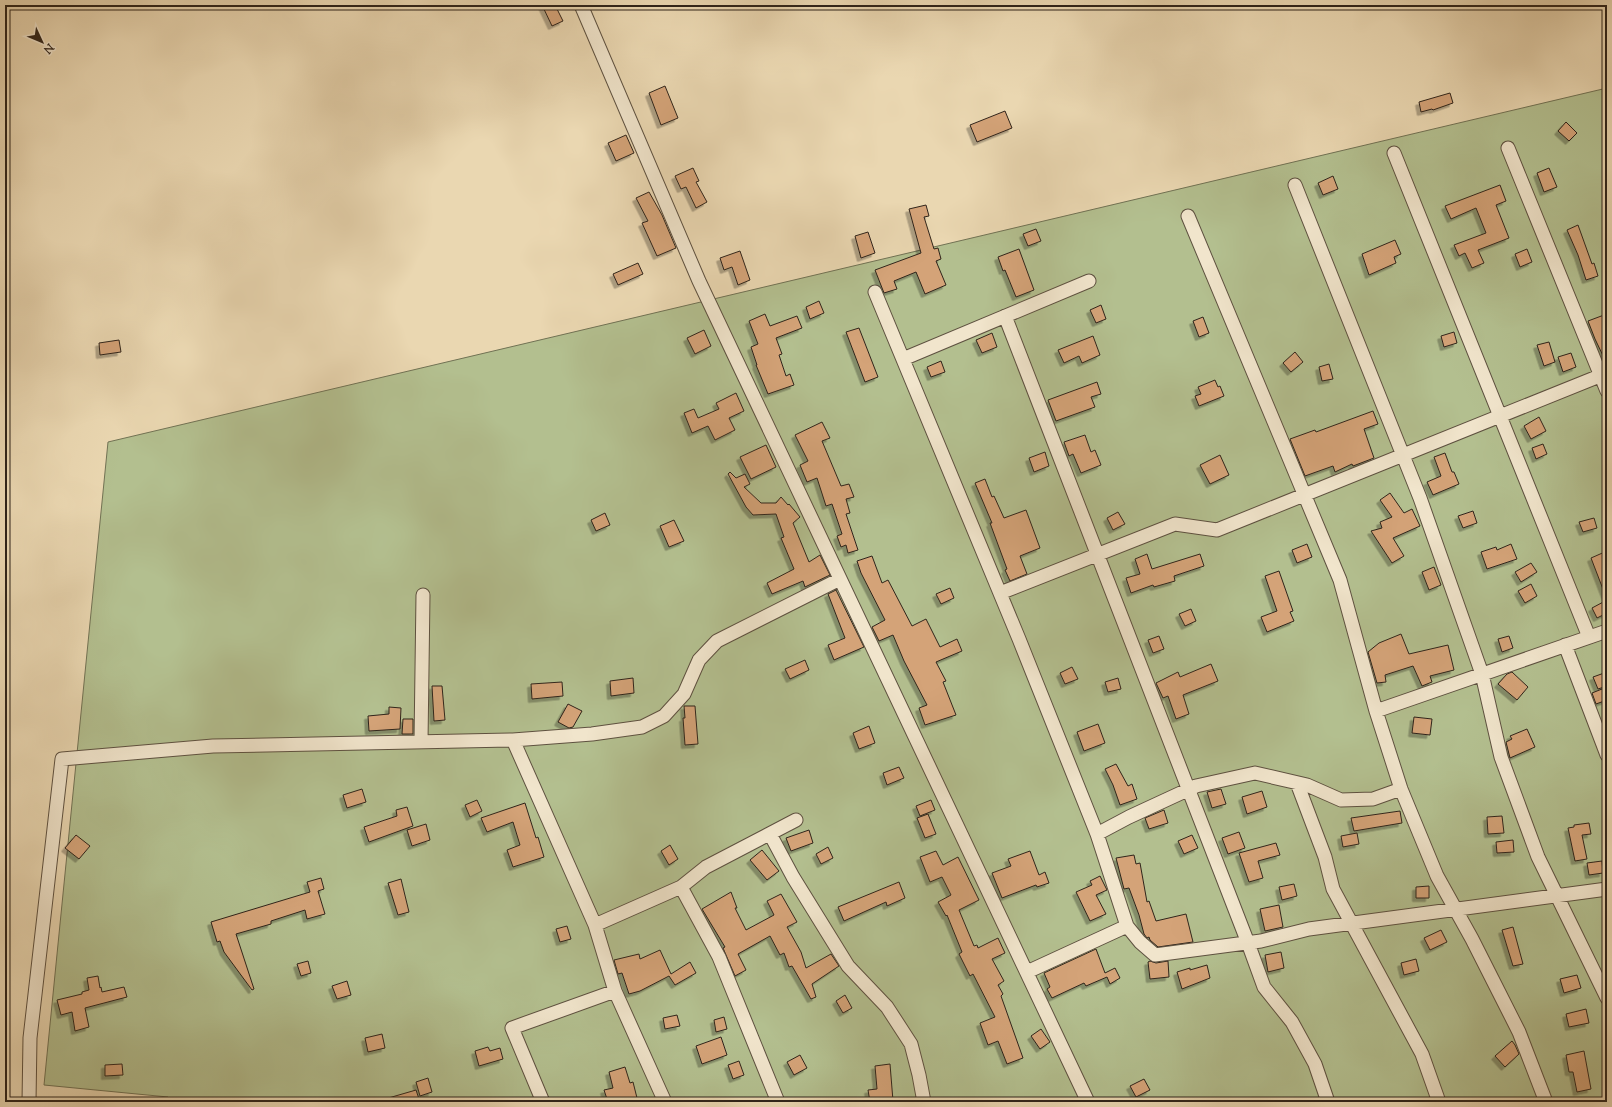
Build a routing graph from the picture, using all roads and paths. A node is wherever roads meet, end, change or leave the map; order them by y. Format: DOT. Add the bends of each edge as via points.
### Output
graph roads {
  1 [pos="581,5"];
  2 [pos="1508,148"];
  3 [pos="1394,153"];
  4 [pos="1295,185"];
  5 [pos="1188,216"];
  6 [pos="1088,281"];
  7 [pos="874,292"];
  8 [pos="1005,316"];
  9 [pos="903,359"];
  10 [pos="1604,375"];
  11 [pos="1607,391"];
  12 [pos="1500,416"];
  13 [pos="1404,455"];
  14 [pos="1304,495"];
  15 [pos="1098,554"];
  16 [pos="840,579"];
  17 [pos="1000,593"];
  18 [pos="423,595"];
  19 [pos="1607,631"];
  20 [pos="1589,637"];
  21 [pos="1565,645"];
  22 [pos="1482,674"];
  23 [pos="1376,711"];
  24 [pos="513,740"];
  25 [pos="421,742"];
  26 [pos="1607,755"];
  27 [pos="1297,783"];
  28 [pos="1189,789"];
  29 [pos="1402,789"];
  30 [pos="796,820"];
  31 [pos="770,834"];
  32 [pos="1097,834"];
  33 [pos="681,887"];
  34 [pos="1607,889"];
  35 [pos="1556,895"];
  36 [pos="1455,909"];
  37 [pos="1350,924"];
  38 [pos="595,925"];
  39 [pos="1126,926"];
  40 [pos="1248,943"];
  41 [pos="1027,972"];
  42 [pos="615,991"];
  43 [pos="1607,998"];
  44 [pos="29,1102"];
  45 [pos="543,1102"];
  46 [pos="665,1102"];
  47 [pos="778,1102"];
  48 [pos="924,1102"];
  49 [pos="1088,1102"];
  50 [pos="1328,1102"];
  51 [pos="1439,1102"];
  52 [pos="1546,1102"];
  1 -- 16 [label="street" via="699,281"];
  2 -- 10 [label="street"];
  3 -- 12 [label="street"];
  4 -- 13 [label="street"];
  5 -- 14 [label="street"];
  6 -- 8 [label="street"];
  7 -- 9 [label="street"];
  8 -- 9 [label="street"];
  8 -- 15 [label="street"];
  9 -- 17 [label="street"];
  10 -- 11 [label="street"];
  10 -- 12 [label="street"];
  12 -- 13 [label="street"];
  12 -- 20 [label="street"];
  13 -- 14 [label="street"];
  13 -- 22 [label="street"];
  14 -- 15 [label="street" via="1218,530 1175,524"];
  14 -- 23 [label="street" via="1340,580"];
  15 -- 17 [label="street"];
  15 -- 28 [label="street"];
  16 -- 24 [label="street" via="717,641 699,660 684,694 664,716 642,727"];
  16 -- 41 [label="street"];
  17 -- 32 [label="street"];
  18 -- 25 [label="street"];
  19 -- 20 [label="street"];
  20 -- 21 [label="street"];
  21 -- 22 [label="street"];
  21 -- 26 [label="street"];
  22 -- 23 [label="street"];
  22 -- 35 [label="street" via="1501,757 1538,857"];
  23 -- 29 [label="street"];
  24 -- 25 [label="street"];
  24 -- 38 [label="street"];
  25 -- 44 [label="street" via="213,746 62,759 30,1038"];
  27 -- 28 [label="street" via="1255,773"];
  27 -- 29 [label="street" via="1308,785 1341,800 1373,799"];
  27 -- 37 [label="street" via="1325,857 1333,889"];
  28 -- 32 [label="street"];
  28 -- 40 [label="street"];
  29 -- 36 [label="street" via="1437,876"];
  30 -- 31 [label="street"];
  31 -- 33 [label="street" via="706,867"];
  31 -- 48 [label="street" via="793,877 848,966 887,1007 911,1044"];
  32 -- 39 [label="street"];
  33 -- 38 [label="street"];
  33 -- 47 [label="street" via="719,957"];
  34 -- 35 [label="street"];
  35 -- 36 [label="street"];
  35 -- 43 [label="street"];
  36 -- 37 [label="street"];
  36 -- 52 [label="street" via="1518,1032"];
  37 -- 40 [label="street" via="1309,929"];
  37 -- 51 [label="street" via="1422,1054"];
  38 -- 42 [label="street"];
  39 -- 40 [label="street" via="1155,955"];
  39 -- 41 [label="street"];
  40 -- 50 [label="street" via="1264,987 1292,1022 1315,1064"];
  41 -- 49 [label="street"];
  42 -- 45 [label="street" via="512,1028"];
  42 -- 46 [label="street"];
}
